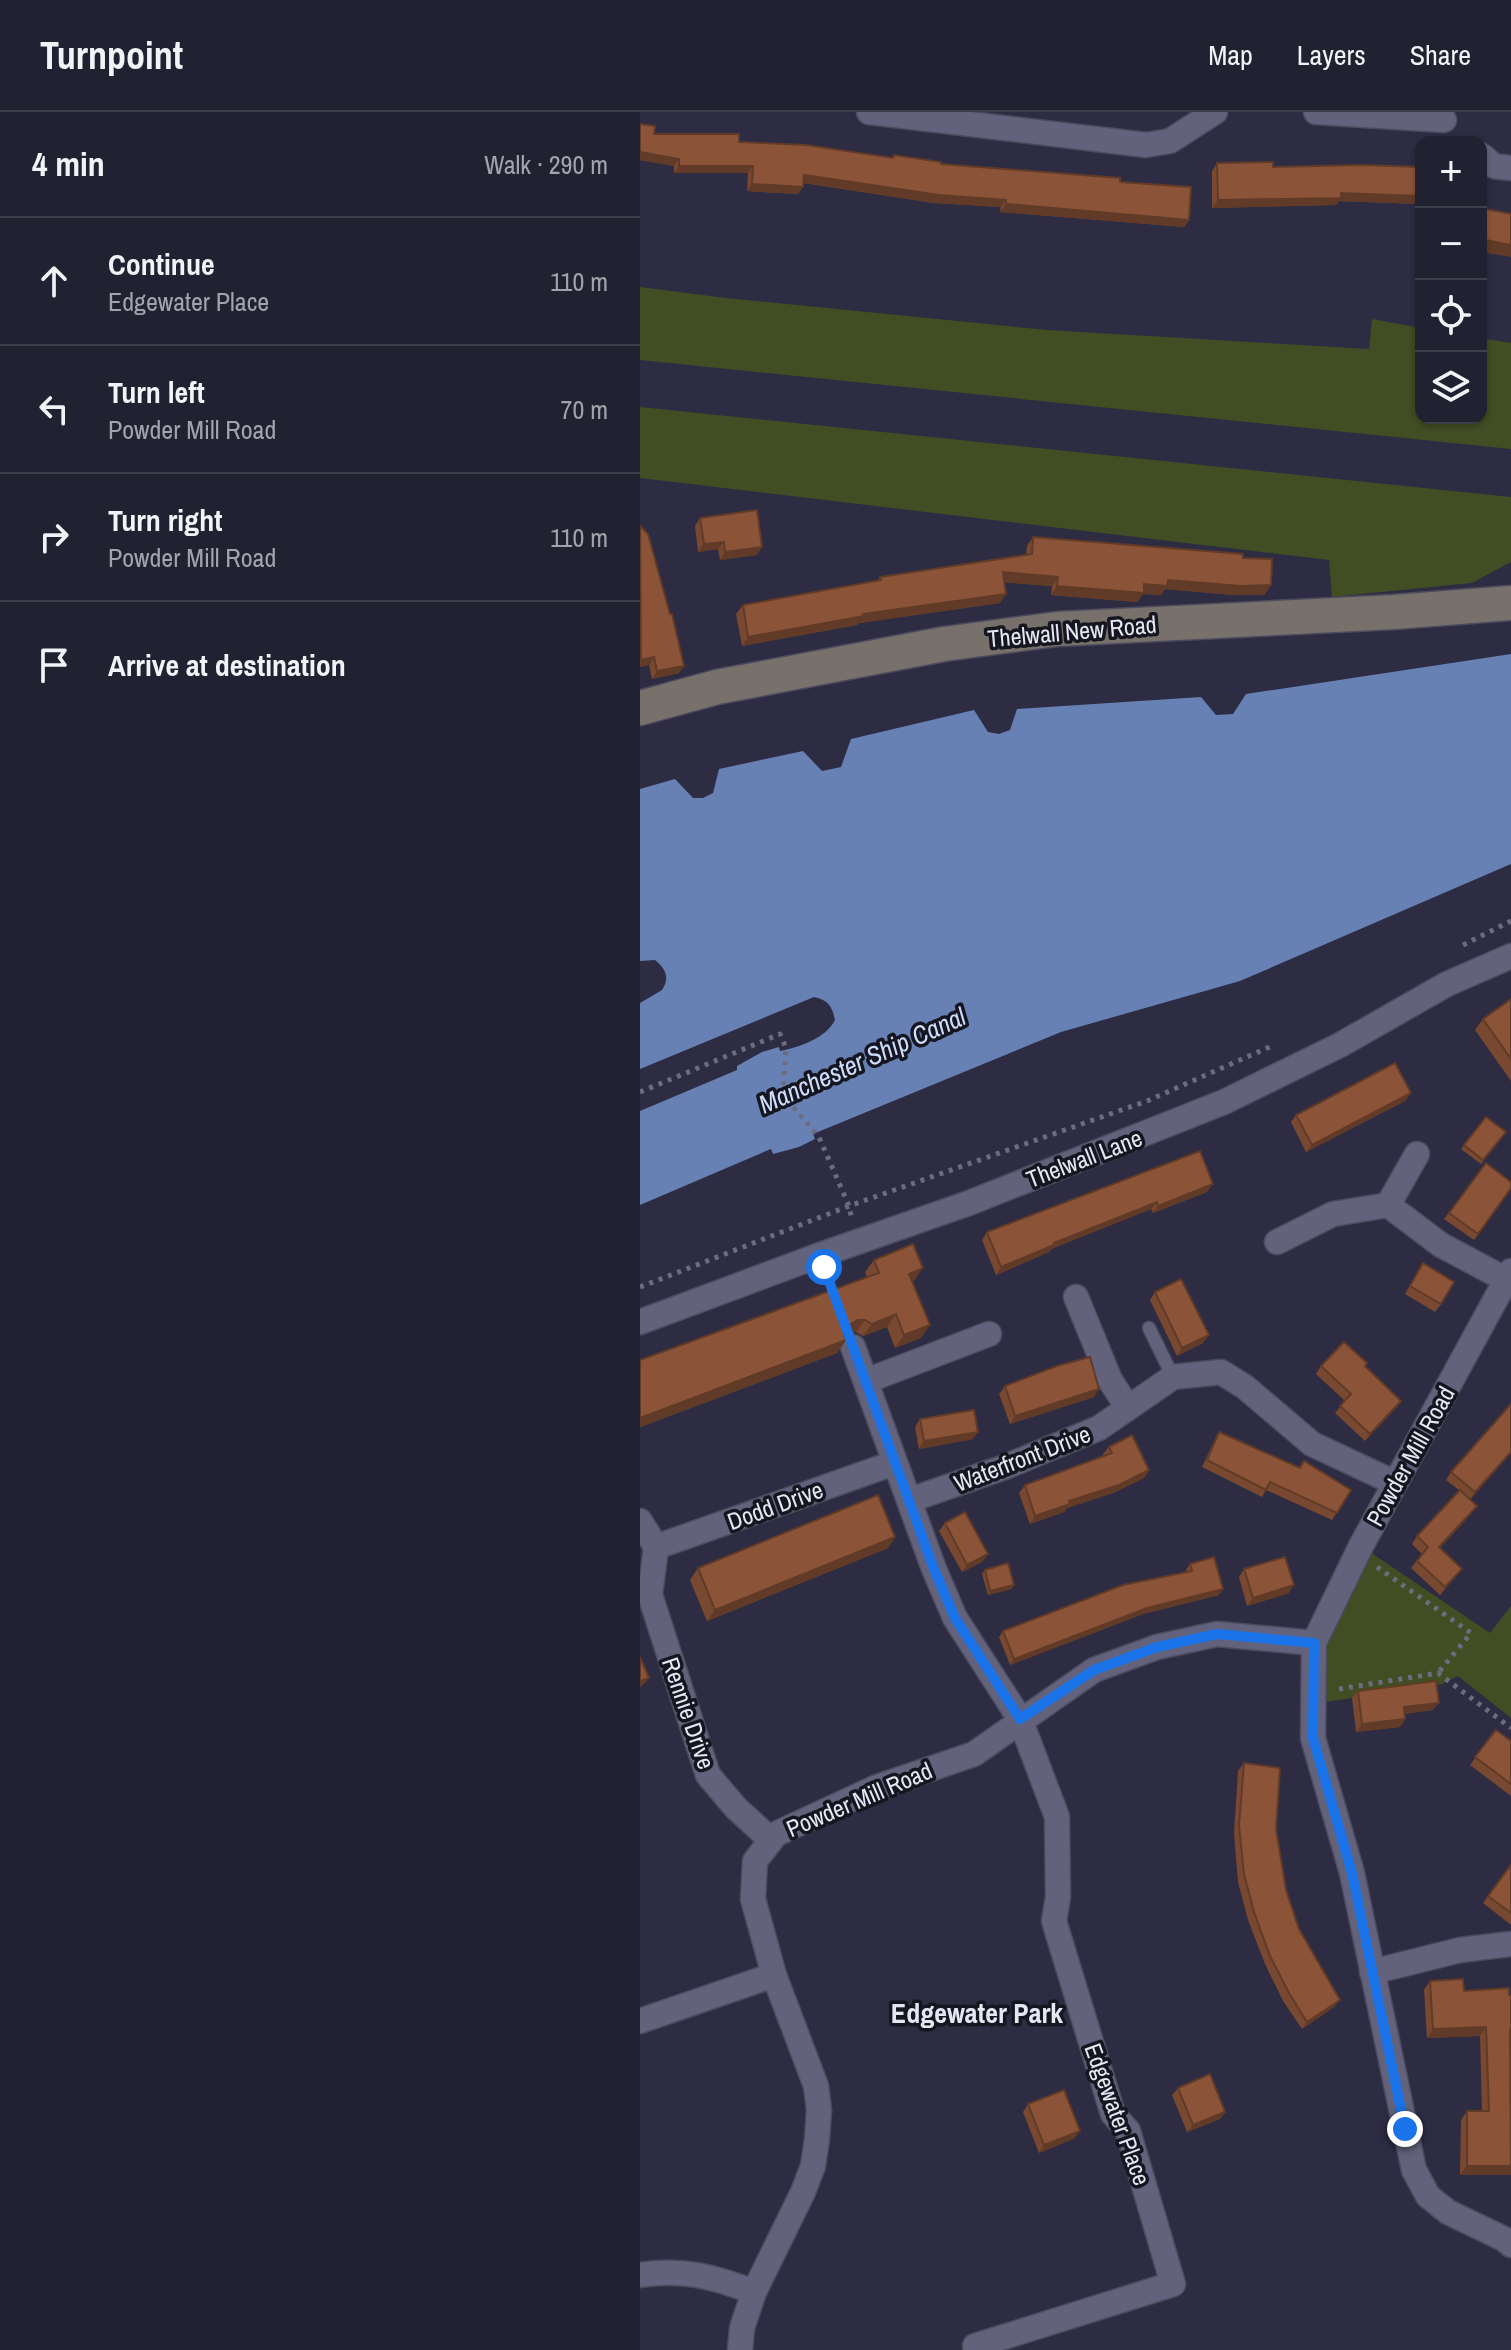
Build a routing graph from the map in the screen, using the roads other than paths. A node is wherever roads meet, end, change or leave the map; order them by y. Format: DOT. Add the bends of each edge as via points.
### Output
graph roads {
  1 [pos="869,112"];
  2 [pos="1215,112"];
  3 [pos="1318,112"];
  4 [pos="1445,116"];
  5 [pos="1487,160"];
  6 [pos="1511,168"];
  7 [pos="1511,603"];
  8 [pos="640,708"];
  9 [pos="1511,956"];
  10 [pos="1417,1154"];
  11 [pos="1388,1205"];
  12 [pos="1277,1242"];
  13 [pos="1508,1275"];
  14 [pos="1076,1297"];
  15 [pos="640,1322"];
  16 [pos="1149,1328"];
  17 [pos="989,1334"];
  18 [pos="853,1347"];
  19 [pos="1173,1377"];
  20 [pos="866,1381"];
  21 [pos="1128,1408"];
  22 [pos="894,1463"];
  23 [pos="1395,1483"];
  24 [pos="910,1500"];
  25 [pos="640,1521"];
  26 [pos="656,1547"];
  27 [pos="645,1597"];
  28 [pos="1314,1643"];
  29 [pos="1020,1719"];
  30 [pos="771,1840"];
  31 [pos="1511,1944"];
  32 [pos="1372,1972"];
  33 [pos="774,1975"];
  34 [pos="640,2021"];
  35 [pos="1511,2245"];
  36 [pos="640,2275"];
  37 [pos="754,2292"];
  38 [pos="740,2350"];
  39 [pos="976,2350"];
  1 -- 2 [label="street" via="1146,145 1170,141"];
  3 -- 4 [label="street"];
  5 -- 6 [label="street"];
  7 -- 8 [label="main road, Thelwall New Road" via="1057,629 944,644 717,687"];
  9 -- 15 [label="street, Thelwall Lane" via="1447,984 1224,1102"];
  10 -- 11 [label="street"];
  11 -- 12 [label="street" via="1333,1214"];
  11 -- 13 [label="street" via="1441,1245"];
  13 -- 23 [label="street, Powder Mill Road"];
  14 -- 21 [label="street" via="1110,1380"];
  16 -- 19 [label="lane"];
  17 -- 20 [label="street"];
  18 -- 20 [label="street, Edgewater Place"];
  19 -- 21 [label="street, Waterfront Drive"];
  19 -- 23 [label="street, Waterfront Drive" via="1221,1372 1312,1444"];
  20 -- 22 [label="street, Edgewater Place"];
  21 -- 24 [label="street, Waterfront Drive" via="1099,1428"];
  22 -- 24 [label="street, Edgewater Place"];
  22 -- 26 [label="street, Dodd Drive"];
  23 -- 28 [label="street, Powder Mill Road"];
  24 -- 29 [label="street, Edgewater Place" via="955,1618"];
  25 -- 26 [label="street"];
  26 -- 27 [label="street, Rennie Drive"];
  27 -- 30 [label="street, Rennie Drive" via="708,1775"];
  28 -- 29 [label="street, Powder Mill Road" via="1217,1634 1157,1647 1094,1670"];
  28 -- 32 [label="street, Powder Mill Road" via="1313,1738 1352,1873"];
  29 -- 30 [label="street, Powder Mill Road" via="974,1754 877,1787"];
  29 -- 39 [label="street, Edgewater Place" via="1057,1817 1054,1921 1113,2114 1128,2131 1173,2284 975,2346"];
  30 -- 33 [label="street, Powder Mill Road" via="755,1861 753,1899"];
  31 -- 32 [label="street" via="1460,1950"];
  32 -- 35 [label="street, Powder Mill Road" via="1414,2170 1428,2196 1448,2212"];
  33 -- 34 [label="street"];
  33 -- 37 [label="street, Powder Mill Road" via="816,2086 819,2110 813,2166"];
  36 -- 37 [label="street" via="668,2270 724,2280"];
  37 -- 38 [label="street, Powder Mill Road"];
}
